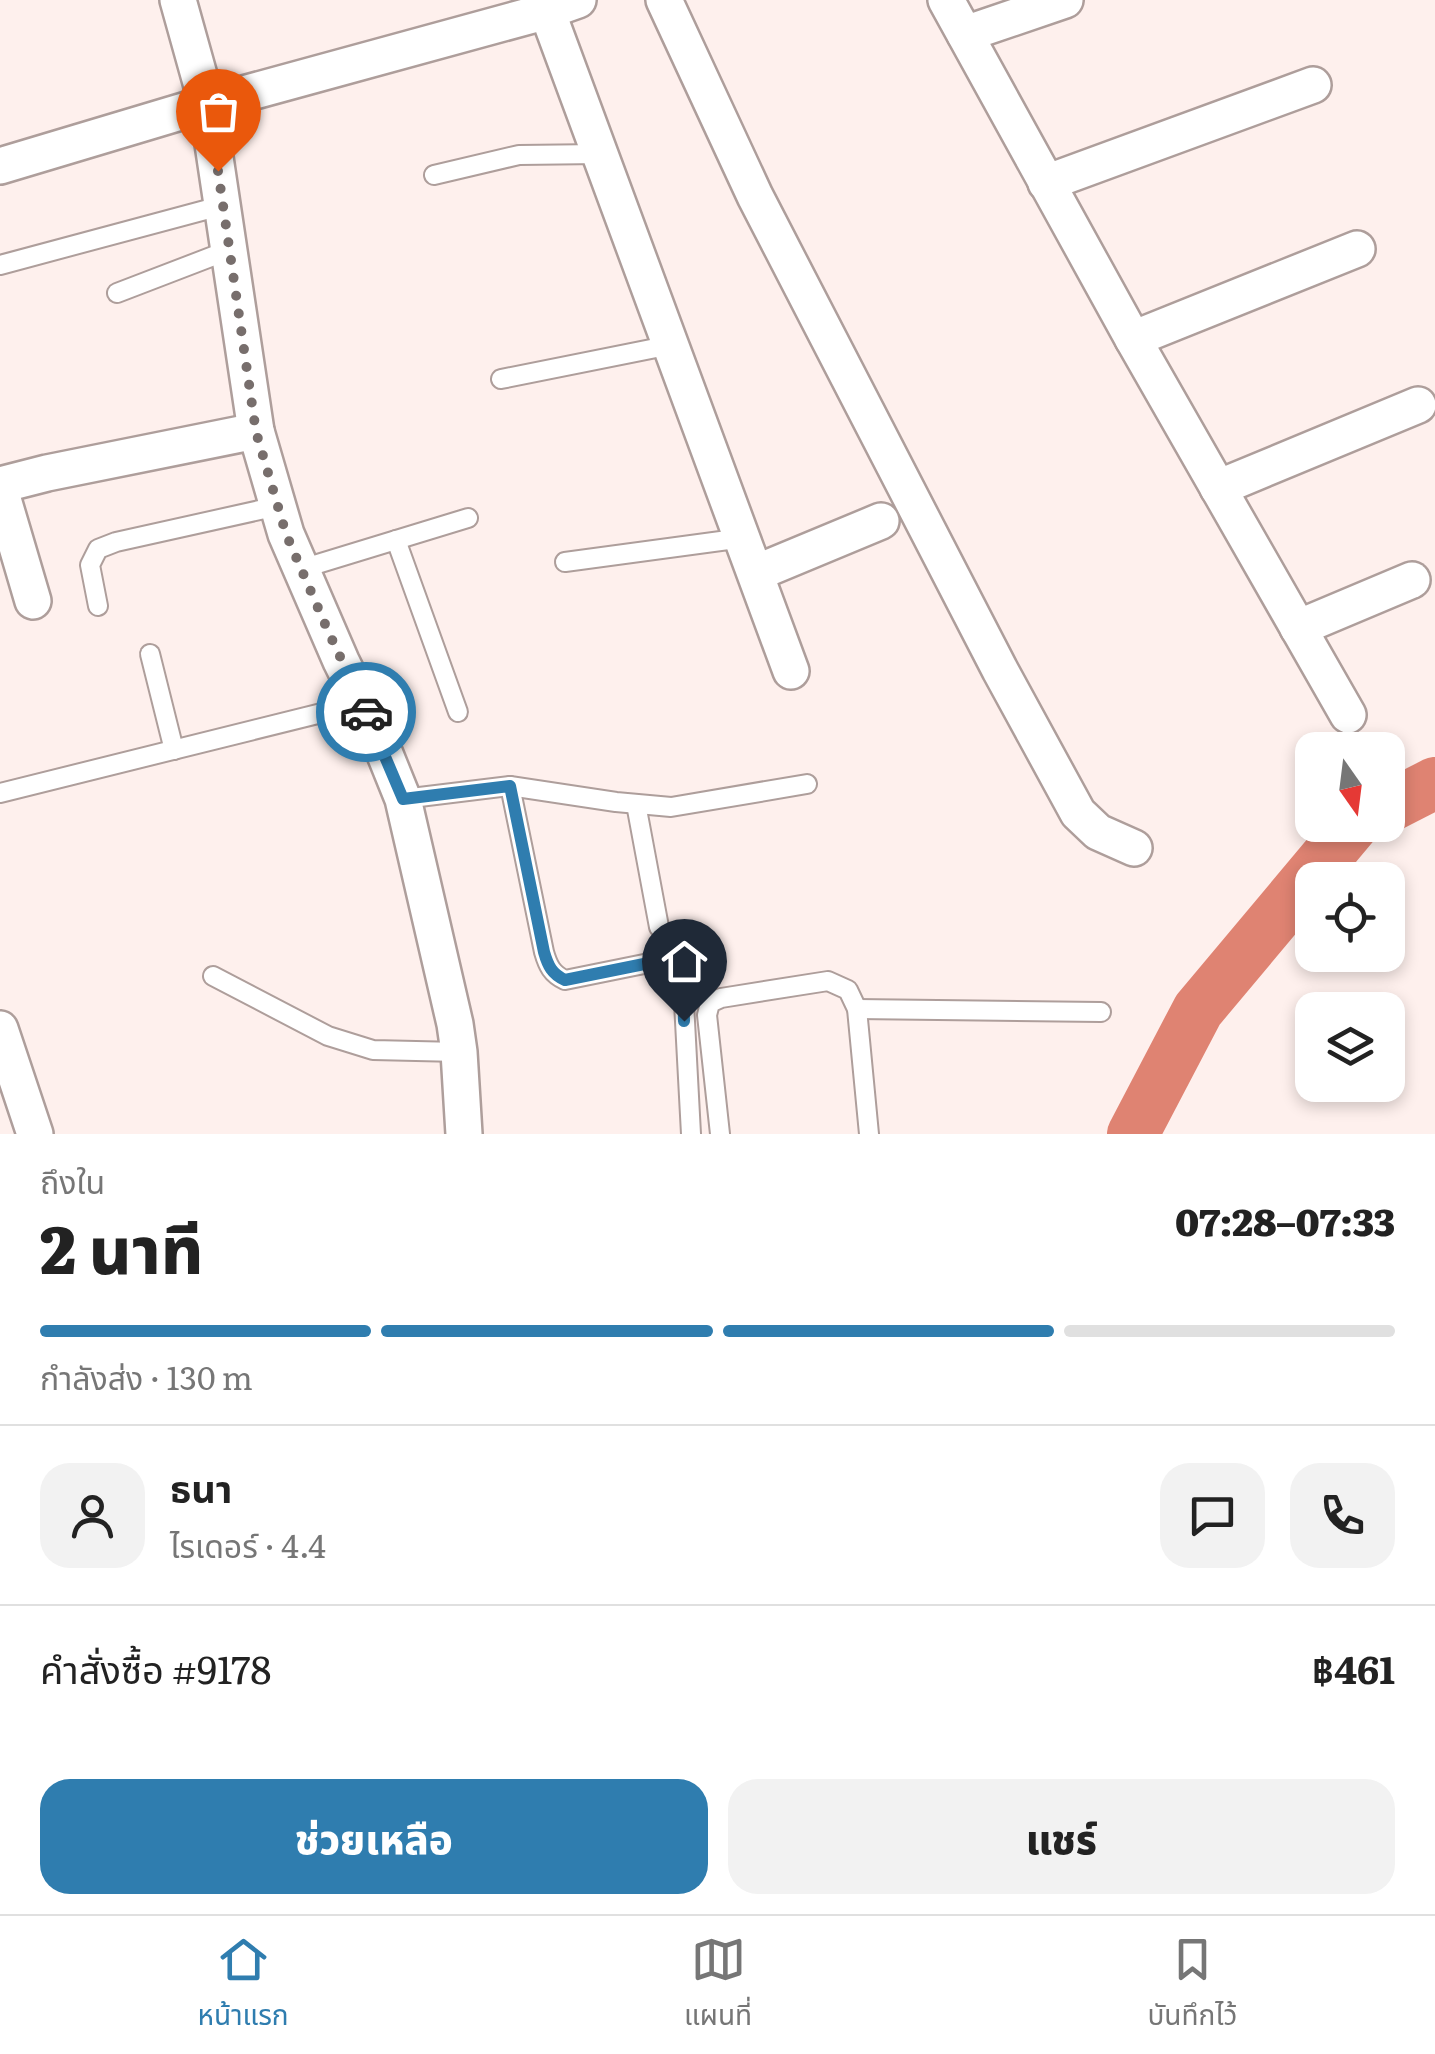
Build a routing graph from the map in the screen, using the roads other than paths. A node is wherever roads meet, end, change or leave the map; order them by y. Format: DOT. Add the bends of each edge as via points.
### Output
graph roads {
  1 [pos="178,0"];
  2 [pos="664,0"];
  3 [pos="946,0"];
  4 [pos="1065,0"];
  5 [pos="562,6"];
  6 [pos="965,34"];
  7 [pos="1312,86"];
  8 [pos="207,104"];
  9 [pos="600,154"];
  10 [pos="0,166"];
  11 [pos="434,175"];
  12 [pos="1046,183"];
  13 [pos="224,204"];
  14 [pos="1357,249"];
  15 [pos="229,250"];
  16 [pos="0,265"];
  17 [pos="117,293"];
  18 [pos="1132,338"];
  19 [pos="671,345"];
  20 [pos="501,380"];
  21 [pos="1418,406"];
  22 [pos="256,432"];
  23 [pos="0,487"];
  24 [pos="1218,488"];
  25 [pos="278,506"];
  26 [pos="468,518"];
  27 [pos="881,521"];
  28 [pos="743,538"];
  29 [pos="396,540"];
  30 [pos="565,562"];
  31 [pos="300,570"];
  32 [pos="756,573"];
  33 [pos="1412,580"];
  34 [pos="33,601"];
  35 [pos="98,606"];
  36 [pos="1298,628"];
  37 [pos="150,654"];
  38 [pos="791,671"];
  39 [pos="362,704"];
  40 [pos="458,712"];
  41 [pos="1348,715"];
  42 [pos="174,750"];
  43 [pos="807,784"];
  44 [pos="510,786"];
  45 [pos="0,793"];
  46 [pos="403,799"];
  47 [pos="636,804"];
  48 [pos="1134,848"];
  49 [pos="659,928"];
  50 [pos="213,976"];
  51 [pos="857,1009"];
  52 [pos="1101,1012"];
  53 [pos="0,1029"];
  54 [pos="459,1052"];
  55 [pos="35,1134"];
  56 [pos="464,1134"];
  57 [pos="691,1134"];
  58 [pos="720,1134"];
  59 [pos="869,1134"];
  1 -- 8 [label="street"];
  2 -- 48 [label="street" via="754,196 1078,813 1098,832"];
  3 -- 6 [label="street"];
  4 -- 6 [label="street"];
  5 -- 8 [label="street"];
  5 -- 9 [label="street"];
  6 -- 12 [label="street"];
  7 -- 12 [label="street"];
  8 -- 10 [label="street"];
  8 -- 13 [label="street"];
  9 -- 11 [label="lane" via="519,155"];
  9 -- 19 [label="street"];
  12 -- 18 [label="street"];
  13 -- 15 [label="street"];
  13 -- 16 [label="lane"];
  14 -- 18 [label="street"];
  15 -- 17 [label="lane"];
  15 -- 22 [label="street"];
  18 -- 24 [label="street"];
  19 -- 20 [label="lane"];
  19 -- 28 [label="street"];
  21 -- 24 [label="street"];
  22 -- 23 [label="street"];
  22 -- 25 [label="street"];
  23 -- 34 [label="street"];
  24 -- 36 [label="street"];
  25 -- 31 [label="street"];
  25 -- 35 [label="lane" via="98,549 90,565"];
  26 -- 29 [label="lane"];
  27 -- 32 [label="street"];
  28 -- 30 [label="lane"];
  28 -- 32 [label="street"];
  29 -- 31 [label="lane"];
  29 -- 40 [label="lane"];
  31 -- 39 [label="street"];
  32 -- 38 [label="street"];
  33 -- 36 [label="street"];
  36 -- 41 [label="street"];
  37 -- 42 [label="lane"];
  39 -- 42 [label="lane"];
  39 -- 46 [label="street"];
  42 -- 45 [label="lane"];
  43 -- 47 [label="lane" via="670,807"];
  44 -- 46 [label="lane"];
  44 -- 47 [label="lane"];
  44 -- 57 [label="lane" via="544,952 555,976 565,980 654,962 678,971"];
  46 -- 54 [label="street"];
  47 -- 49 [label="lane"];
  50 -- 54 [label="lane" via="328,1036 372,1050"];
  51 -- 52 [label="lane"];
  51 -- 58 [label="lane" via="848,990 828,982 710,1003"];
  51 -- 59 [label="lane"];
  53 -- 55 [label="street"];
  54 -- 56 [label="street"];
}
